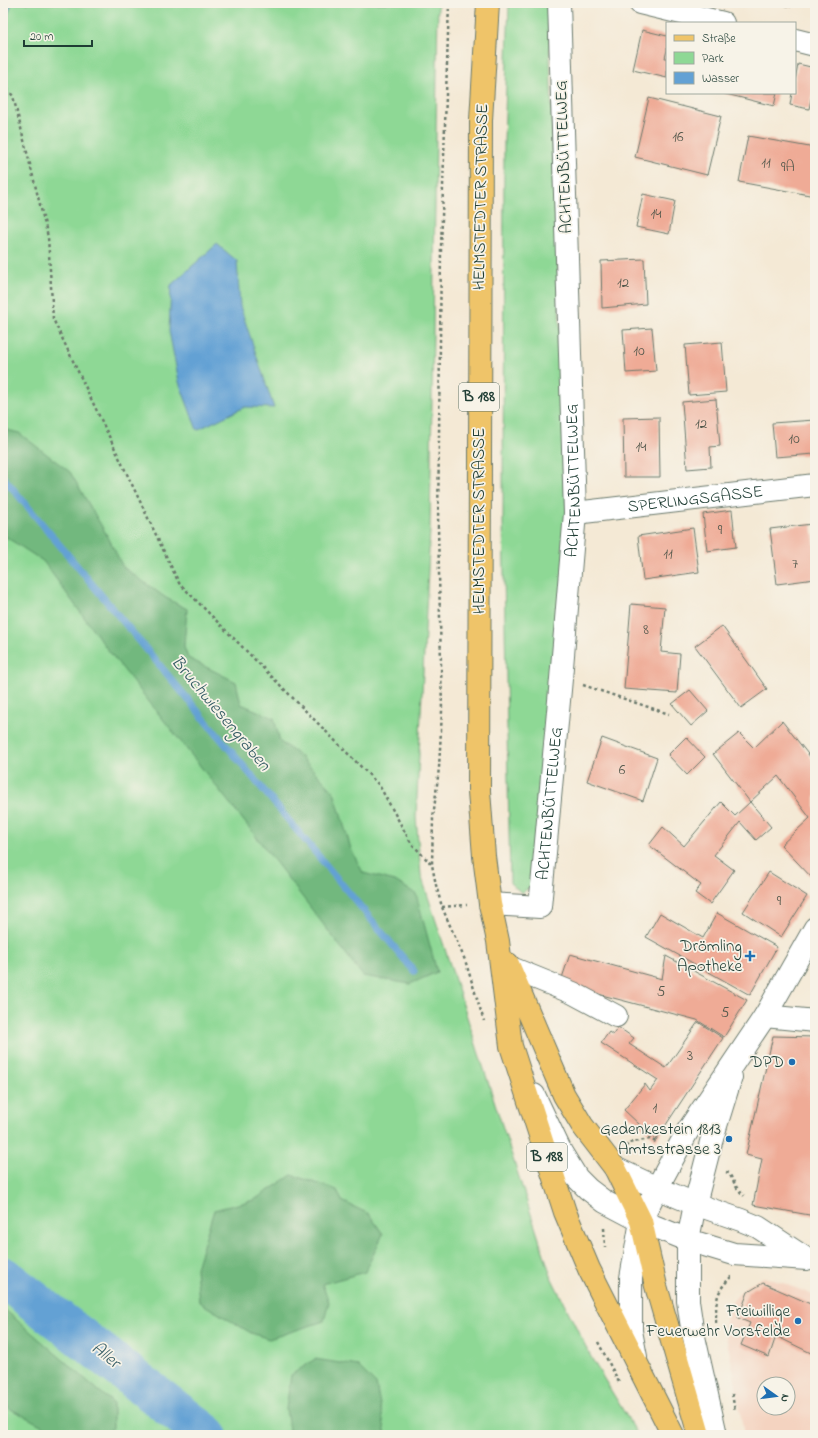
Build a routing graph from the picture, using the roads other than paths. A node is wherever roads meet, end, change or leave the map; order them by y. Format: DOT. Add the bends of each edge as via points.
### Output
graph roads {
  1 [pos="488,3"];
  2 [pos="559,3"];
  3 [pos="640,3"];
  4 [pos="719,22"];
  5 [pos="796,40"];
  6 [pos="815,45"];
  7 [pos="815,485"];
  8 [pos="575,513"];
  9 [pos="490,904"];
  10 [pos="815,928"];
  11 [pos="498,941"];
  12 [pos="509,967"];
  13 [pos="616,1016"];
  14 [pos="765,1016"];
  15 [pos="815,1021"];
  16 [pos="511,1046"];
  17 [pos="738,1055"];
  18 [pos="615,1168"];
  19 [pos="657,1188"];
  20 [pos="695,1204"];
  21 [pos="641,1221"];
  22 [pos="688,1240"];
  23 [pos="811,1261"];
  24 [pos="636,1360"];
  25 [pos="673,1435"];
  26 [pos="699,1435"];
  27 [pos="716,1435"];
  1 -- 9 [label="main road, HELMSTEDTER STRASSE / B 188" via="481,120 479,791"];
  2 -- 8 [label="street, ACHTENBÜTTELWEG"];
  3 -- 4 [label="street"];
  5 -- 6 [label="street"];
  7 -- 8 [label="street, SPERLINGSGASSE"];
  8 -- 9 [label="street, ACHTENBÜTTELWEG" via="540,907"];
  9 -- 11 [label="main road, HELMSTEDTER STRASSE / B 188"];
  10 -- 14 [label="street"];
  11 -- 12 [label="main road, HELMSTEDTER STRASSE / B 188"];
  11 -- 16 [label="main road, HELMSTEDTER STRASSE / B 188"];
  12 -- 13 [label="street" via="573,993"];
  12 -- 18 [label="main road, HELMSTEDTER STRASSE / B 188" via="564,1095 582,1125"];
  14 -- 15 [label="street"];
  14 -- 17 [label="street"];
  16 -- 21 [label="street, HELMSTEDTER STRASSE / B 188" via="561,1152 577,1178 605,1202"];
  16 -- 24 [label="main road, HELMSTEDTER STRASSE / B 188" via="564,1212 589,1269"];
  17 -- 19 [label="street" via="687,1132"];
  17 -- 20 [label="street"];
  18 -- 19 [label="street, HELMSTEDTER STRASSE"];
  18 -- 21 [label="main road, HELMSTEDTER STRASSE / B 188"];
  19 -- 20 [label="street, HELMSTEDTER STRASSE"];
  19 -- 21 [label="street, HELMSTEDTER STRASSE"];
  20 -- 22 [label="street"];
  20 -- 23 [label="street, HELMSTEDTER STRASSE" via="758,1227"];
  21 -- 22 [label="street, HELMSTEDTER STRASSE / B 188"];
  21 -- 24 [label="street, HELMSTEDTER STRASSE" via="631,1278 632,1331"];
  21 -- 26 [label="main road, HELMSTEDTER STRASSE / B 188" via="656,1286"];
  22 -- 23 [label="street, HELMSTEDTER STRASSE" via="734,1254"];
  22 -- 27 [label="street" via="688,1301"];
  24 -- 25 [label="main road, HELMSTEDTER STRASSE / B 188"];
}
